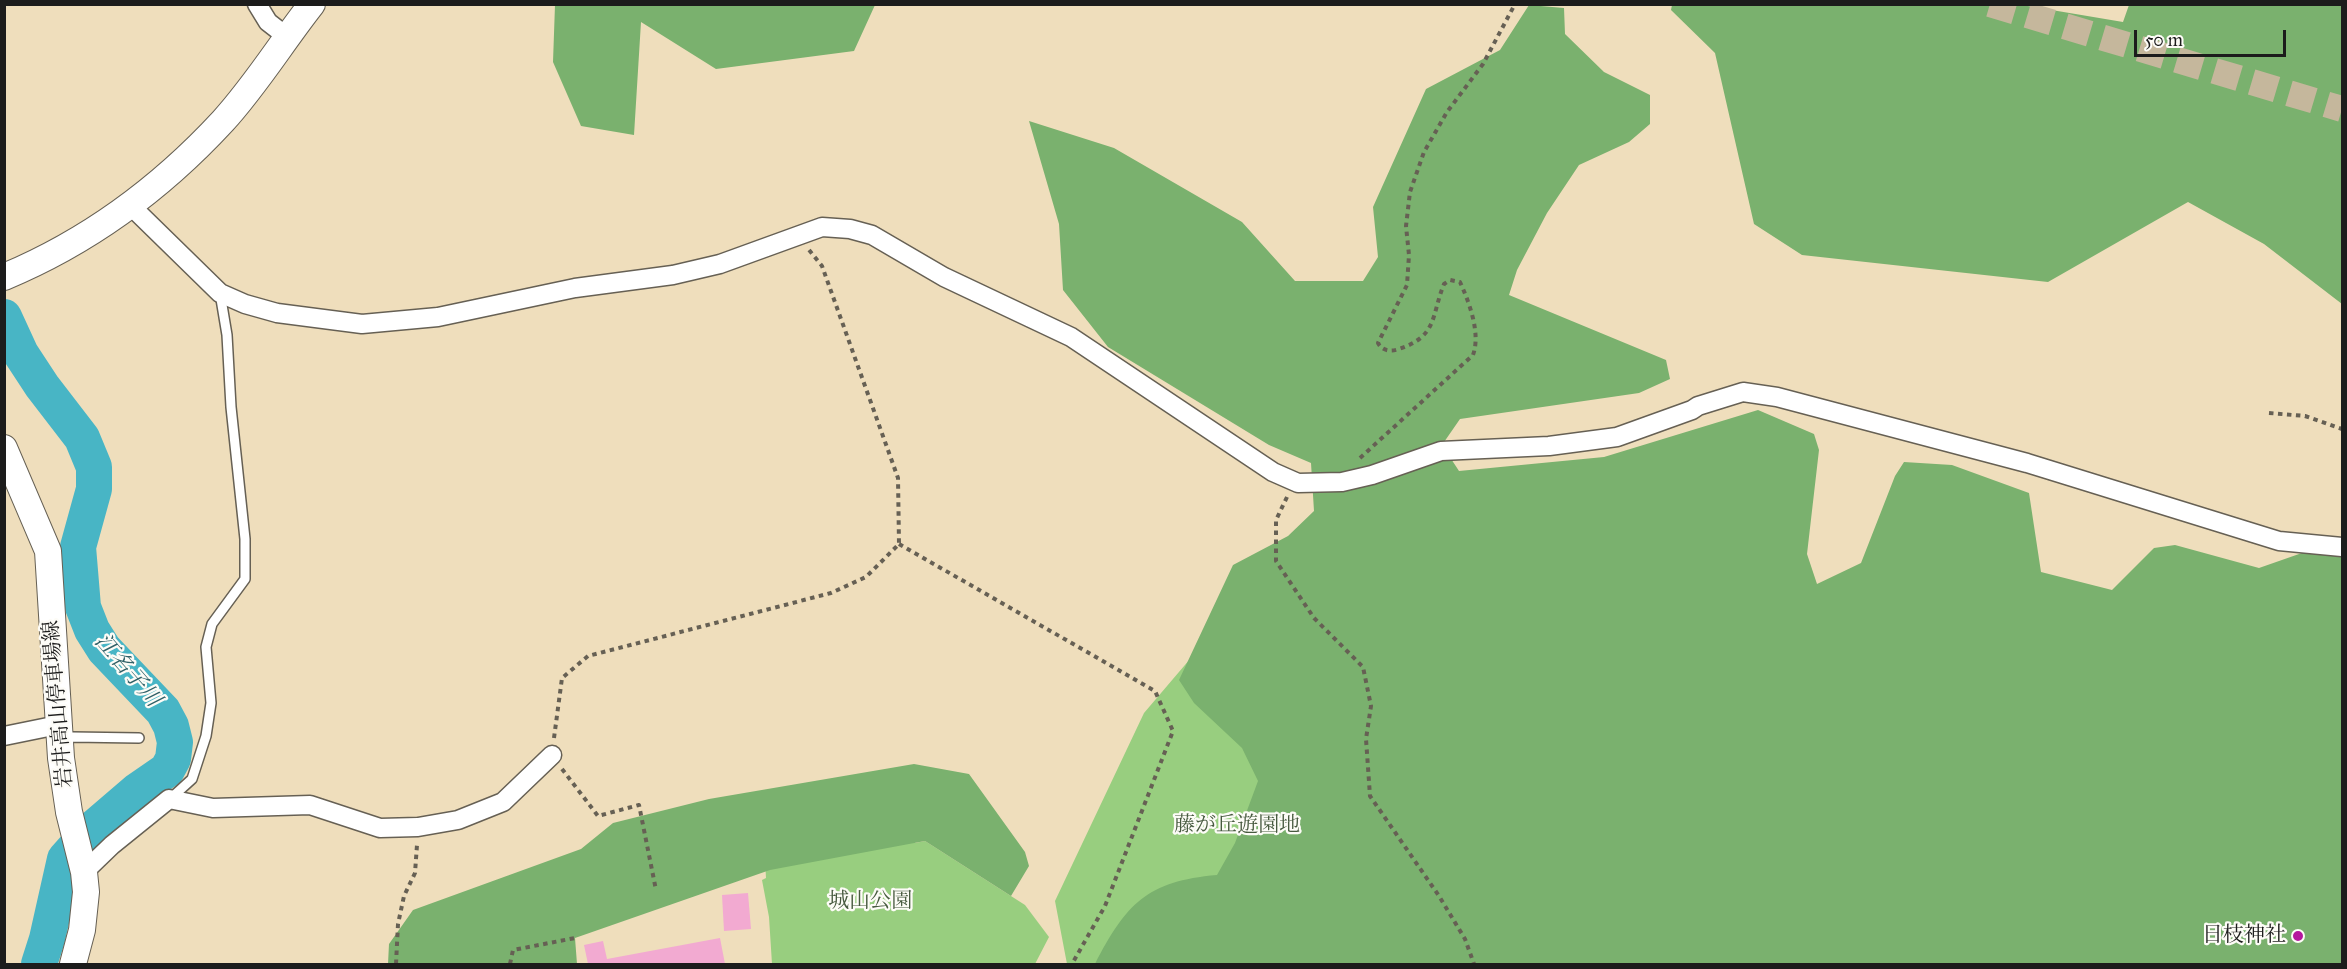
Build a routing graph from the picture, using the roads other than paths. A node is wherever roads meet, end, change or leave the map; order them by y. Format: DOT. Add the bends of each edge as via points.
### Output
graph roads {
  1 [pos="257,4"];
  2 [pos="312,4"];
  3 [pos="286,36"];
  4 [pos="130,205"];
  5 [pos="10,275"];
  6 [pos="220,293"];
  7 [pos="4,448"];
  8 [pos="2343,546"];
  9 [pos="59,733"];
  10 [pos="4,736"];
  11 [pos="139,738"];
  12 [pos="552,756"];
  13 [pos="170,799"];
  14 [pos="83,869"];
  15 [pos="73,964"];
  1 -- 3 [label="street" via="268,22"];
  2 -- 3 [label="main road"];
  3 -- 4 [label="main road" via="224,120 180,165"];
  4 -- 5 [label="main road" via="91,233"];
  4 -- 6 [label="street"];
  6 -- 8 [label="street" via="277,313 362,324 392,322 438,317 575,288 673,275 720,264 822,227 850,229 872,235 944,277 1071,337 1273,472 1298,483 1342,482 1441,451 1549,446 1617,437 1743,392 1838,412 2027,463 2279,541"];
  6 -- 13 [label="lane" via="245,539 245,579 212,624 206,647 211,703 206,736 192,779"];
  7 -- 9 [label="main road, 岩井高山停車場線" via="48,551"];
  9 -- 10 [label="street"];
  9 -- 11 [label="lane" via="72,737"];
  9 -- 14 [label="main road, 岩井高山停車場線" via="71,825"];
  12 -- 13 [label="street" via="503,802 458,820 418,827 380,828 310,805 213,808"];
  13 -- 14 [label="street"];
  14 -- 15 [label="main road, 岩井高山停車場線" via="85,910"];
}
